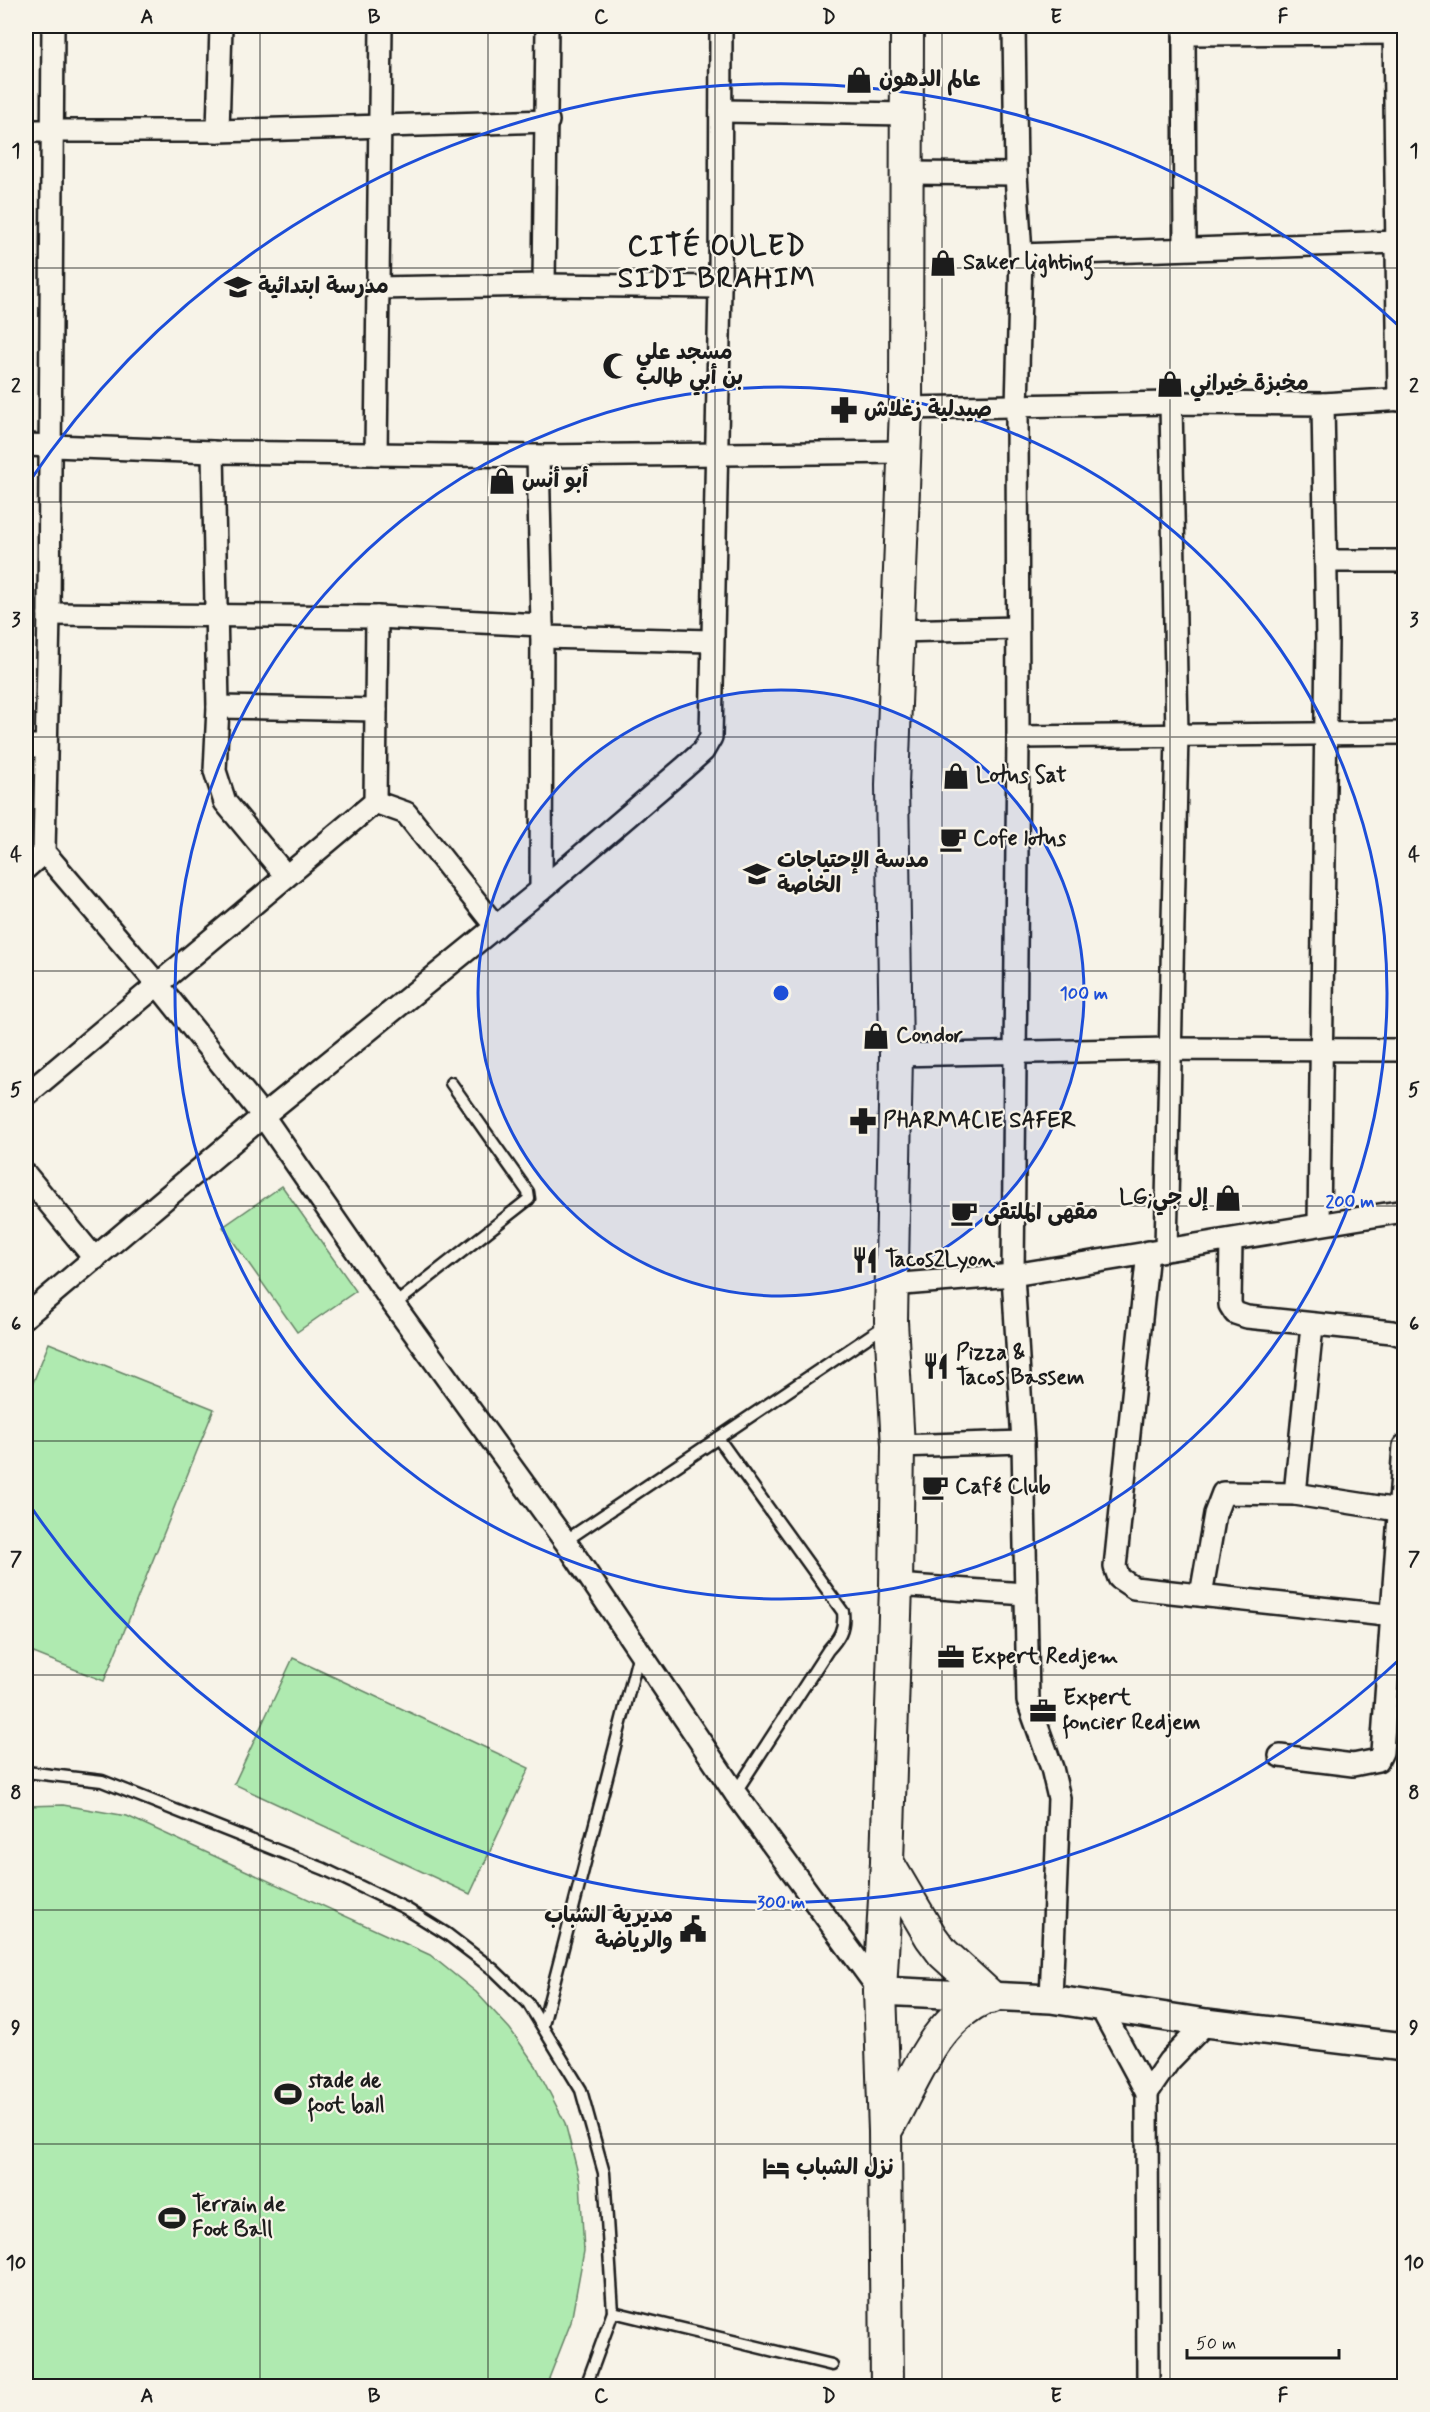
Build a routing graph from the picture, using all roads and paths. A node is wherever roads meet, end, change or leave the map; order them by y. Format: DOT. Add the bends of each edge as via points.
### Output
graph roads {
  1 [pos="53,26"];
  2 [pos="221,26"];
  3 [pos="381,26"];
  4 [pos="547,26"];
  5 [pos="721,26"];
  6 [pos="907,26"];
  7 [pos="1014,26"];
  8 [pos="1184,30"];
  9 [pos="1398,31"];
  10 [pos="721,111"];
  11 [pos="908,114"];
  12 [pos="548,121"];
  13 [pos="380,126"];
  14 [pos="26,131"];
  15 [pos="53,131"];
  16 [pos="218,131"];
  17 [pos="909,173"];
  18 [pos="1016,174"];
  19 [pos="1397,242"];
  20 [pos="1185,248"];
  21 [pos="1021,255"];
  22 [pos="544,285"];
  23 [pos="720,287"];
  24 [pos="376,288"];
  25 [pos="1402,400"];
  26 [pos="1171,403"];
  27 [pos="1323,404"];
  28 [pos="1017,407"];
  29 [pos="906,408"];
  30 [pos="26,445"];
  31 [pos="50,445"];
  32 [pos="213,452"];
  33 [pos="904,452"];
  34 [pos="376,454"];
  35 [pos="538,456"];
  36 [pos="718,456"];
  37 [pos="1327,561"];
  38 [pos="1404,561"];
  39 [pos="49,614"];
  40 [pos="217,616"];
  41 [pos="376,617"];
  42 [pos="1017,628"];
  43 [pos="542,631"];
  44 [pos="897,631"];
  45 [pos="712,641"];
  46 [pos="218,707"];
  47 [pos="376,710"];
  48 [pos="1404,733"];
  49 [pos="1177,734"];
  50 [pos="1325,734"];
  51 [pos="1018,737"];
  52 [pos="35,746"];
  53 [pos="375,802"];
  54 [pos="44,852"];
  55 [pos="26,868"];
  56 [pos="286,876"];
  57 [pos="541,890"];
  58 [pos="496,927"];
  59 [pos="158,985"];
  60 [pos="1169,1049"];
  61 [pos="1323,1050"];
  62 [pos="1404,1050"];
  63 [pos="1015,1051"];
  64 [pos="896,1055"];
  65 [pos="451,1083"];
  66 [pos="26,1095"];
  67 [pos="263,1116"];
  68 [pos="26,1175"];
  69 [pos="1404,1211"];
  70 [pos="1319,1223"];
  71 [pos="1231,1240"];
  72 [pos="1157,1251"];
  73 [pos="95,1259"];
  74 [pos="1013,1275"];
  75 [pos="891,1285"];
  76 [pos="394,1305"];
  77 [pos="26,1316"];
  78 [pos="891,1321"];
  79 [pos="1312,1326"];
  80 [pos="1404,1336"];
  81 [pos="718,1438"];
  82 [pos="1023,1442"];
  83 [pos="898,1446"];
  84 [pos="1404,1446"];
  85 [pos="1295,1494"];
  86 [pos="1398,1510"];
  87 [pos="565,1541"];
  88 [pos="896,1585"];
  89 [pos="1026,1594"];
  90 [pos="1201,1595"];
  91 [pos="1398,1616"];
  92 [pos="640,1650"];
  93 [pos="1280,1756"];
  94 [pos="26,1772"];
  95 [pos="735,1793"];
  96 [pos="887,1862"];
  97 [pos="880,1991"];
  98 [pos="987,1997"];
  99 [pos="1051,1999"];
  100 [pos="1100,2006"];
  101 [pos="1206,2023"];
  102 [pos="543,2025"];
  103 [pos="1404,2047"];
  104 [pos="1147,2093"];
  105 [pos="885,2132"];
  106 [pos="613,2312"];
  107 [pos="832,2365"];
  108 [pos="586,2386"];
  109 [pos="887,2386"];
  110 [pos="1148,2386"];
  1 -- 15 [label="street"];
  2 -- 16 [label="street"];
  3 -- 13 [label="street"];
  4 -- 12 [label="street"];
  5 -- 10 [label="street"];
  6 -- 11 [label="main road"];
  7 -- 18 [label="street"];
  8 -- 9 [label="street"];
  8 -- 20 [label="street"];
  9 -- 19 [label="street"];
  10 -- 11 [label="street"];
  10 -- 23 [label="street"];
  11 -- 17 [label="main road"];
  12 -- 13 [label="street"];
  12 -- 22 [label="street"];
  13 -- 16 [label="street"];
  13 -- 24 [label="street"];
  14 -- 15 [label="street"];
  15 -- 16 [label="street"];
  15 -- 31 [label="street"];
  17 -- 18 [label="street"];
  17 -- 29 [label="main road"];
  18 -- 21 [label="street"];
  19 -- 20 [label="street"];
  19 -- 25 [label="street"];
  20 -- 21 [label="street"];
  21 -- 28 [label="street"];
  22 -- 23 [label="street"];
  22 -- 24 [label="street"];
  23 -- 36 [label="street"];
  24 -- 34 [label="street"];
  25 -- 27 [label="street"];
  26 -- 27 [label="street"];
  26 -- 28 [label="street"];
  26 -- 49 [label="street"];
  27 -- 37 [label="street"];
  28 -- 29 [label="street"];
  28 -- 42 [label="street"];
  29 -- 33 [label="main road"];
  30 -- 31 [label="street"];
  31 -- 32 [label="street"];
  31 -- 39 [label="street"];
  32 -- 34 [label="street"];
  32 -- 40 [label="street"];
  33 -- 36 [label="street"];
  33 -- 44 [label="main road"];
  34 -- 35 [label="street"];
  35 -- 36 [label="street"];
  35 -- 43 [label="street"];
  36 -- 45 [label="street"];
  37 -- 38 [label="street"];
  37 -- 50 [label="street"];
  39 -- 40 [label="street"];
  39 -- 52 [label="street"];
  40 -- 41 [label="street"];
  40 -- 46 [label="street"];
  41 -- 43 [label="street"];
  41 -- 47 [label="street"];
  42 -- 44 [label="street"];
  42 -- 51 [label="street"];
  43 -- 45 [label="street"];
  43 -- 57 [label="street"];
  44 -- 64 [label="main road" via="892,785"];
  45 -- 57 [label="street" via="711,737 703,751"];
  46 -- 47 [label="street"];
  46 -- 56 [label="street" via="215,771 219,786 236,819"];
  47 -- 53 [label="street"];
  48 -- 50 [label="street"];
  49 -- 50 [label="street"];
  49 -- 51 [label="street"];
  49 -- 60 [label="street"];
  50 -- 61 [label="street"];
  51 -- 63 [label="street"];
  52 -- 54 [label="street"];
  53 -- 56 [label="street"];
  53 -- 58 [label="street" via="406,813"];
  54 -- 55 [label="street"];
  54 -- 59 [label="street"];
  56 -- 59 [label="street"];
  57 -- 58 [label="street"];
  58 -- 67 [label="street"];
  59 -- 66 [label="street"];
  59 -- 67 [label="street"];
  60 -- 61 [label="street"];
  60 -- 63 [label="street"];
  60 -- 72 [label="street"];
  61 -- 62 [label="street"];
  61 -- 70 [label="street"];
  63 -- 64 [label="street"];
  63 -- 74 [label="street"];
  64 -- 75 [label="main road"];
  65 -- 76 [label="lane" via="528,1192 529,1199"];
  67 -- 73 [label="street"];
  67 -- 76 [label="street"];
  68 -- 73 [label="street"];
  69 -- 70 [label="street"];
  70 -- 71 [label="street"];
  71 -- 72 [label="street"];
  71 -- 79 [label="street" via="1230,1305 1235,1313"];
  72 -- 74 [label="street"];
  72 -- 90 [label="street" via="1114,1567 1119,1578 1134,1588"];
  73 -- 77 [label="street"];
  74 -- 75 [label="street"];
  74 -- 82 [label="street"];
  75 -- 78 [label="main road"];
  76 -- 87 [label="street"];
  78 -- 81 [label="lane"];
  78 -- 83 [label="main road"];
  79 -- 80 [label="street"];
  79 -- 85 [label="street"];
  81 -- 87 [label="lane"];
  81 -- 95 [label="lane" via="843,1612 844,1624 839,1638"];
  82 -- 83 [label="street"];
  82 -- 89 [label="street"];
  83 -- 88 [label="main road"];
  84 -- 86 [label="street"];
  85 -- 86 [label="street"];
  85 -- 90 [label="street" via="1223,1493 1215,1514"];
  86 -- 91 [label="street"];
  87 -- 92 [label="street"];
  88 -- 89 [label="street"];
  88 -- 96 [label="main road"];
  89 -- 99 [label="street" via="1028,1701 1059,1798"];
  90 -- 91 [label="street"];
  91 -- 93 [label="street" via="1384,1745 1378,1760 1353,1765"];
  92 -- 95 [label="street"];
  92 -- 102 [label="lane"];
  94 -- 102 [label="lane" via="102,1781 324,1869 405,1908 494,1970 528,2003"];
  95 -- 97 [label="street"];
  96 -- 97 [label="main road"];
  96 -- 98 [label="main road" via="931,1937"];
  97 -- 98 [label="street"];
  97 -- 105 [label="main road"];
  98 -- 99 [label="street"];
  98 -- 105 [label="main road" via="960,2011 942,2033 918,2068"];
  99 -- 100 [label="street"];
  100 -- 101 [label="street"];
  100 -- 104 [label="street"];
  101 -- 103 [label="street"];
  101 -- 104 [label="street" via="1169,2061"];
  102 -- 106 [label="lane" via="580,2090 604,2173"];
  104 -- 110 [label="street"];
  105 -- 109 [label="main road"];
  106 -- 107 [label="lane"];
  106 -- 108 [label="lane"];
}
